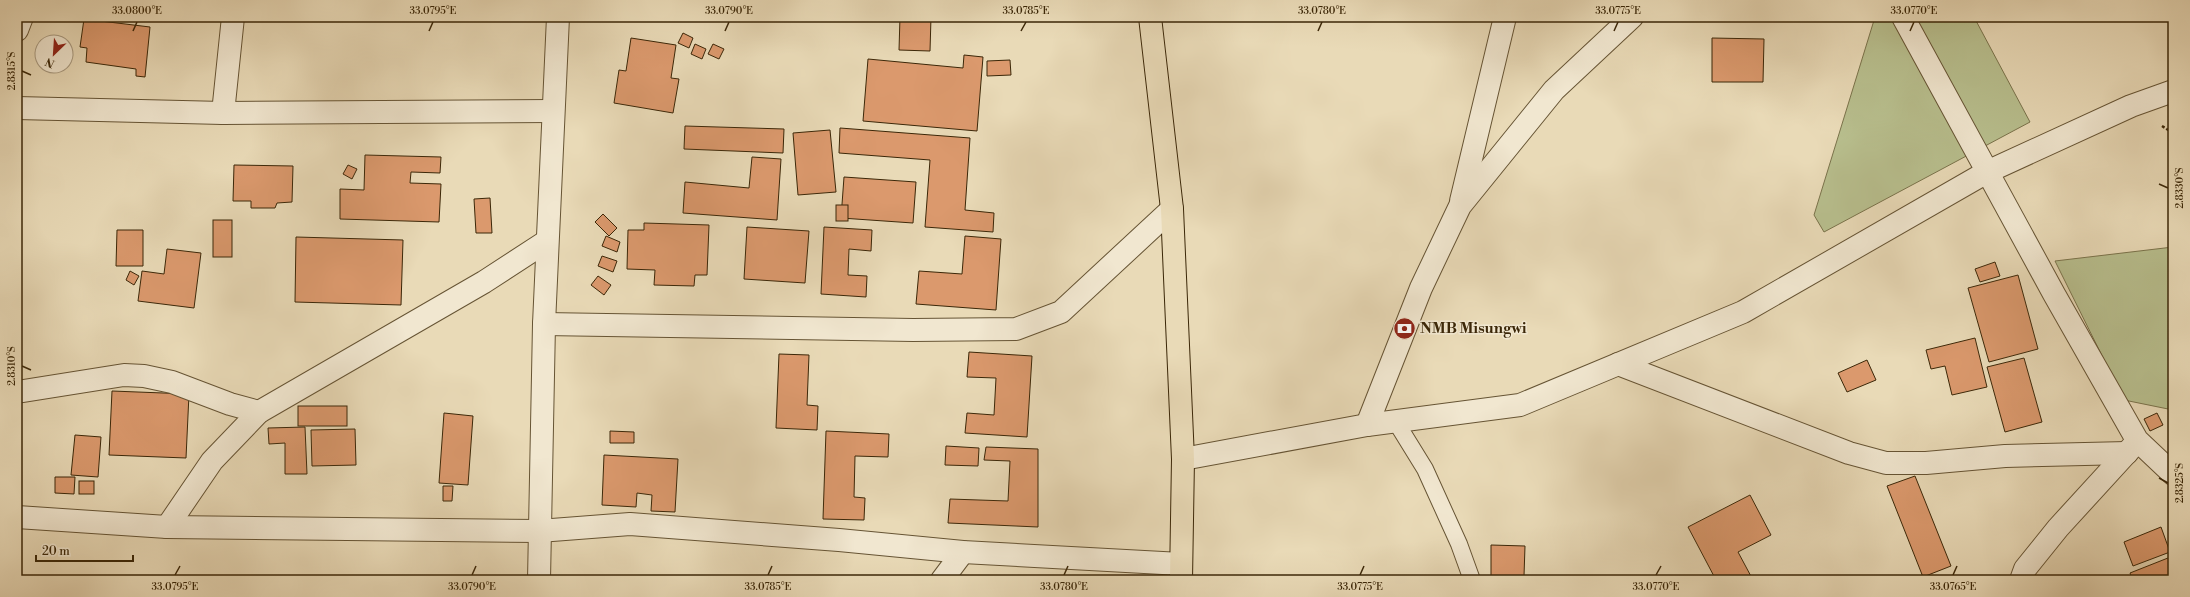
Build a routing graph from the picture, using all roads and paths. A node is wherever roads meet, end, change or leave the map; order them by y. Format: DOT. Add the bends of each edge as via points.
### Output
graph roads {
  1 [pos="22,17"];
  2 [pos="233,17"];
  3 [pos="558,17"];
  4 [pos="1150,17"];
  5 [pos="1505,17"];
  6 [pos="1632,17"];
  7 [pos="1903,17"];
  8 [pos="17,30"];
  9 [pos="2173,91"];
  10 [pos="17,108"];
  11 [pos="552,111"];
  12 [pos="223,114"];
  13 [pos="1987,172"];
  14 [pos="1460,206"];
  15 [pos="1172,209"];
  16 [pos="547,241"];
  17 [pos="544,324"];
  18 [pos="1618,364"];
  19 [pos="17,392"];
  20 [pos="259,412"];
  21 [pos="1396,422"];
  22 [pos="1367,425"];
  23 [pos="2132,446"];
  24 [pos="1183,459"];
  25 [pos="2173,474"];
  26 [pos="17,517"];
  27 [pos="167,527"];
  28 [pos="539,531"];
  29 [pos="963,552"];
  30 [pos="1181,572"];
  31 [pos="539,580"];
  32 [pos="942,580"];
  33 [pos="1472,580"];
  34 [pos="2021,580"];
  1 -- 8 [label="street"];
  2 -- 12 [label="street"];
  3 -- 11 [label="street"];
  4 -- 15 [label="highway"];
  5 -- 14 [label="street"];
  6 -- 14 [label="street" via="1554,90"];
  7 -- 13 [label="street"];
  9 -- 13 [label="street" via="2132,106"];
  10 -- 12 [label="street"];
  11 -- 12 [label="street"];
  11 -- 16 [label="street"];
  13 -- 18 [label="street" via="1743,312"];
  13 -- 23 [label="street"];
  14 -- 22 [label="street" via="1421,288"];
  15 -- 17 [label="street" via="1061,312 1016,329 913,330"];
  15 -- 24 [label="highway"];
  16 -- 17 [label="street"];
  16 -- 20 [label="street" via="484,282"];
  17 -- 28 [label="street"];
  18 -- 21 [label="street" via="1520,405"];
  18 -- 23 [label="street" via="1850,453 1886,463 1926,463"];
  19 -- 20 [label="street" via="124,375 144,376 172,382"];
  20 -- 27 [label="street" via="212,460"];
  21 -- 22 [label="street"];
  21 -- 33 [label="lane" via="1425,469 1459,544"];
  22 -- 24 [label="street"];
  23 -- 25 [label="street"];
  23 -- 34 [label="street" via="2058,528 2025,569"];
  24 -- 30 [label="highway"];
  26 -- 27 [label="street"];
  27 -- 28 [label="street"];
  28 -- 29 [label="street" via="630,524"];
  28 -- 31 [label="street"];
  29 -- 30 [label="street"];
  29 -- 32 [label="street"];
}
